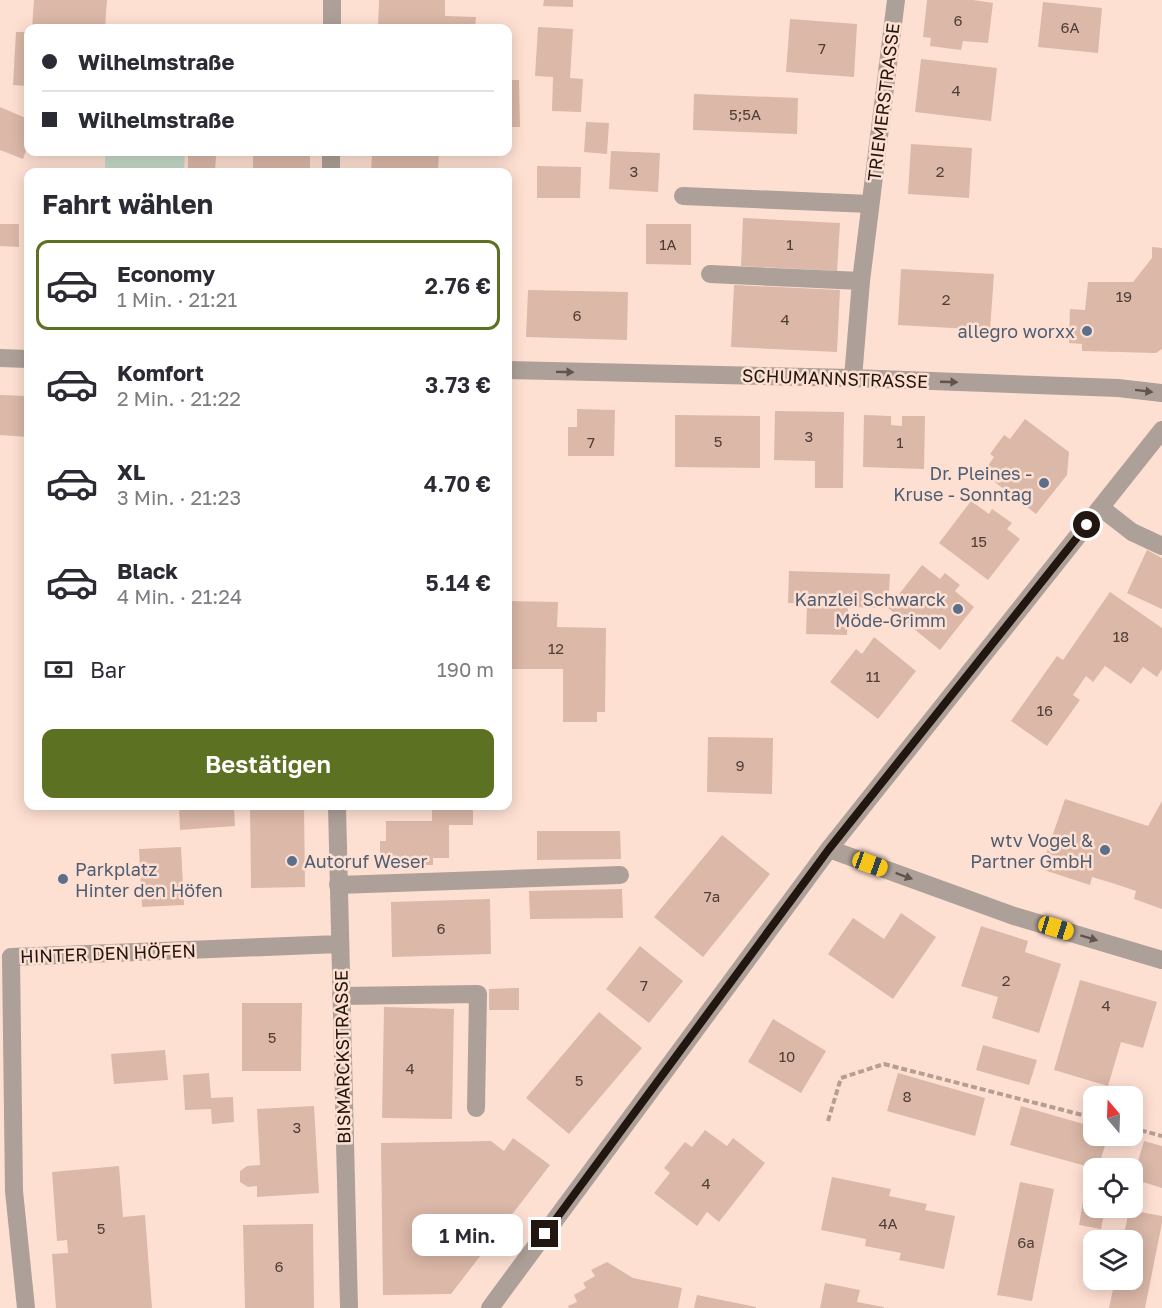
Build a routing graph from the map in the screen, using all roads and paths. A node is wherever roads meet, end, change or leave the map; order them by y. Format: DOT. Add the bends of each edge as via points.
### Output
graph roads {
  1 [pos="332,0"];
  2 [pos="896,0"];
  3 [pos="332,24"];
  4 [pos="683,196"];
  5 [pos="870,204"];
  6 [pos="710,274"];
  7 [pos="861,281"];
  8 [pos="0,358"];
  9 [pos="24,359"];
  10 [pos="512,370"];
  11 [pos="853,378"];
  12 [pos="1162,393"];
  13 [pos="1162,430"];
  14 [pos="1101,508"];
  15 [pos="1162,546"];
  16 [pos="337,810"];
  17 [pos="829,849"];
  18 [pos="620,875"];
  19 [pos="338,885"];
  20 [pos="339,944"];
  21 [pos="1162,960"];
  22 [pos="341,996"];
  23 [pos="476,1108"];
  24 [pos="1083,1115"];
  25 [pos="828,1121"];
  26 [pos="1143,1131"];
  27 [pos="1162,1136"];
  28 [pos="26,1308"];
  29 [pos="349,1308"];
  30 [pos="490,1308"];
  1 -- 3 [label="street"];
  2 -- 5 [label="street, TRIEMERSTRASSE"];
  4 -- 5 [label="street, TRIEMERSTRASSE"];
  5 -- 7 [label="street, TRIEMERSTRASSE"];
  6 -- 7 [label="street"];
  7 -- 11 [label="street, TRIEMERSTRASSE"];
  8 -- 9 [label="street"];
  10 -- 11 [label="street, SCHUMANNSTRASSE, one-way"];
  11 -- 12 [label="street, SCHUMANNSTRASSE, one-way"];
  13 -- 14 [label="street"];
  14 -- 15 [label="street" via="1132,532"];
  14 -- 17 [label="street"];
  16 -- 19 [label="street, BISMARCKSTRASSE"];
  17 -- 21 [label="street, one-way" via="1014,916"];
  17 -- 30 [label="street"];
  18 -- 19 [label="street"];
  19 -- 20 [label="street, BISMARCKSTRASSE"];
  20 -- 22 [label="street, BISMARCKSTRASSE"];
  20 -- 28 [label="street, HINTER DEN HÖFEN" via="11,957 15,1191"];
  22 -- 23 [label="street" via="478,994"];
  22 -- 29 [label="street, BISMARCKSTRASSE"];
  24 -- 25 [label="path" via="884,1064 841,1078"];
  26 -- 27 [label="path"];
}
